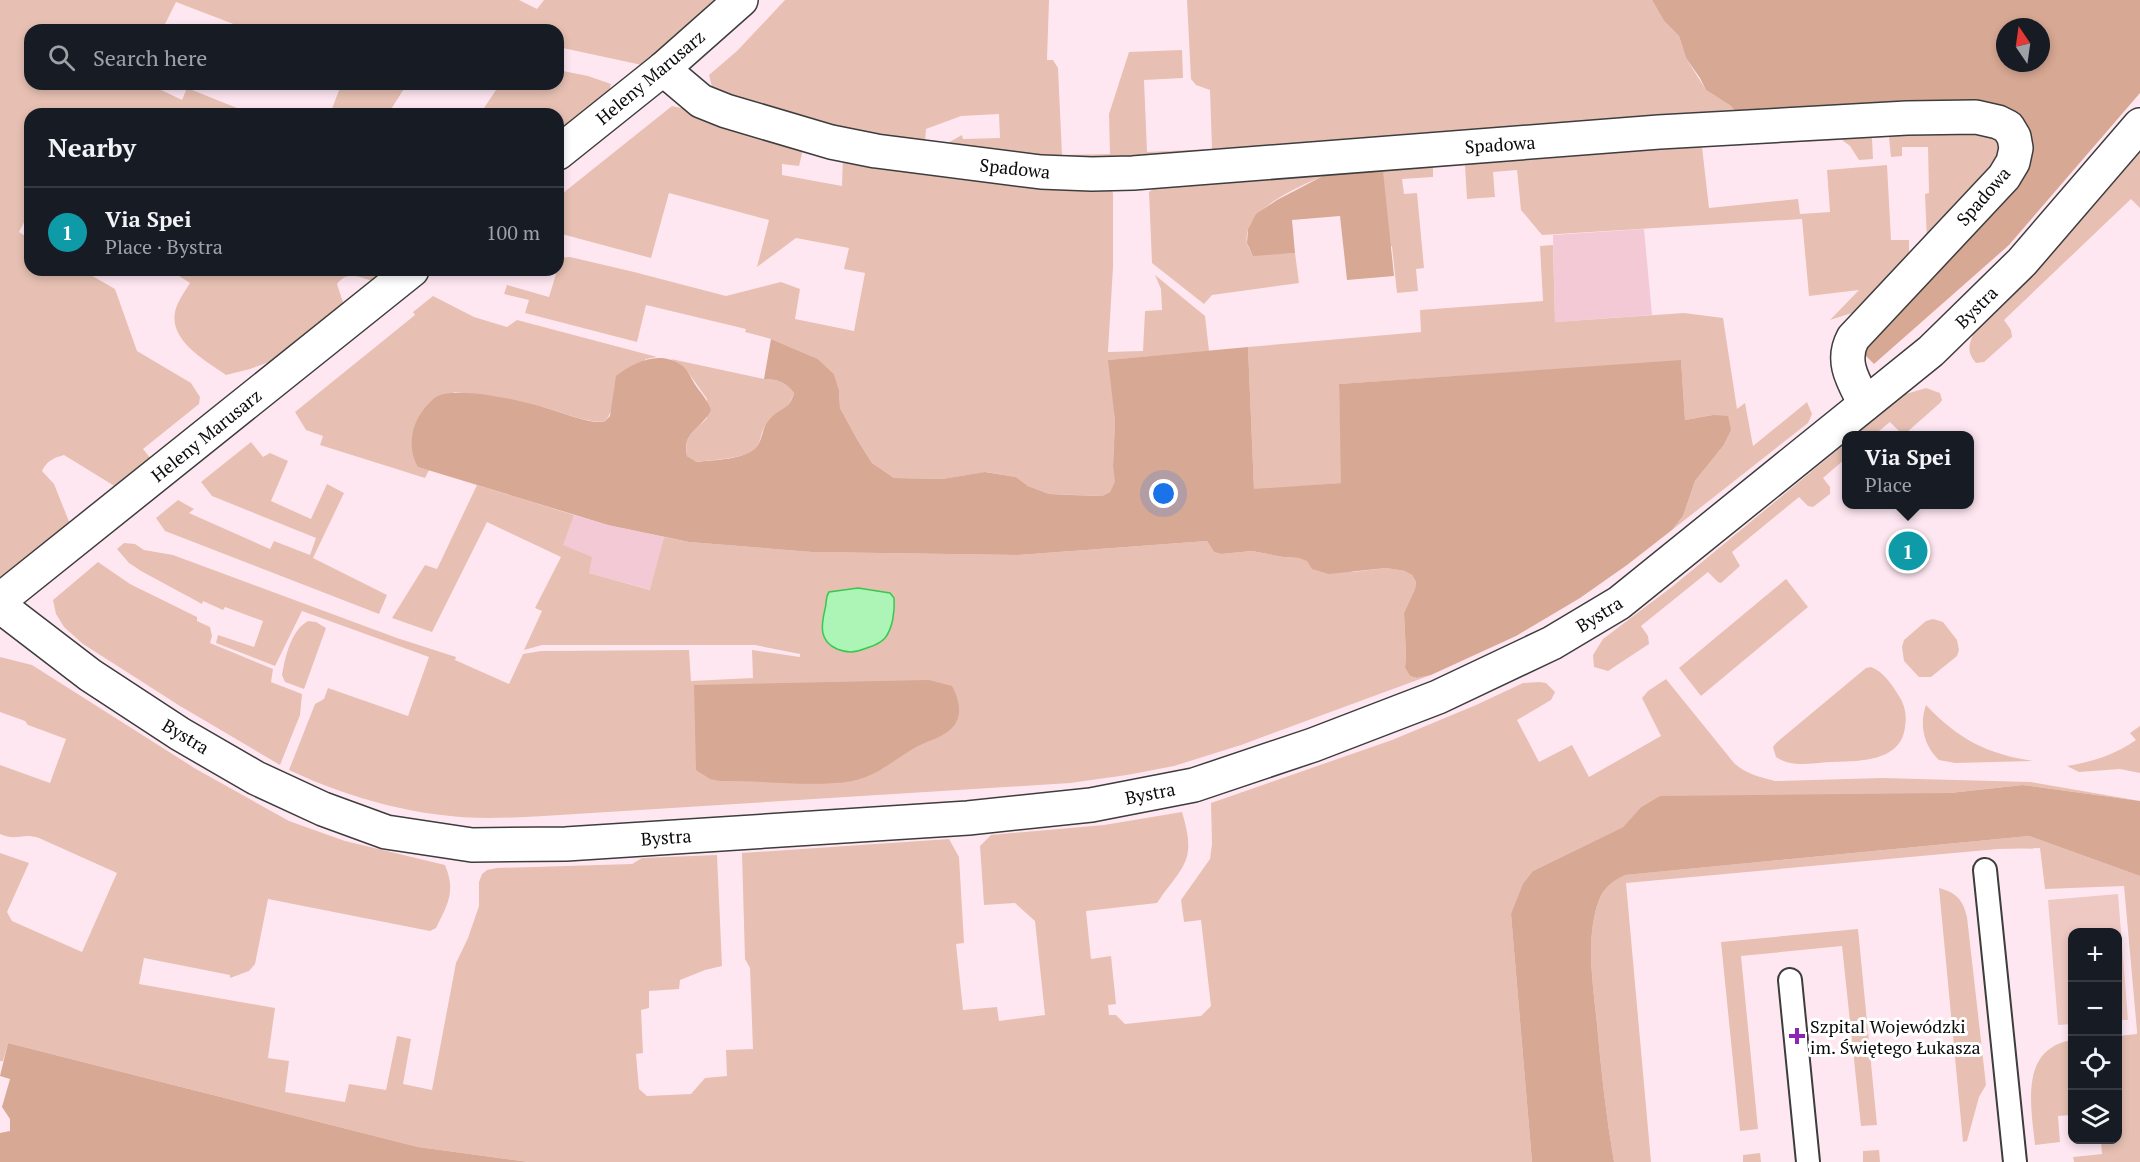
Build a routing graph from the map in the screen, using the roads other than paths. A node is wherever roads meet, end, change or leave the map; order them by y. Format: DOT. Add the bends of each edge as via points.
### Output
graph roads {
  1 [pos="741,0"];
  2 [pos="663,69"];
  3 [pos="2140,125"];
  4 [pos="564,148"];
  5 [pos="405,276"];
  6 [pos="1865,404"];
  7 [pos="0,600"];
  8 [pos="0,606"];
  9 [pos="1985,870"];
  10 [pos="1790,980"];
  11 [pos="1808,1162"];
  12 [pos="2014,1162"];
  1 -- 2 [label="street, Heleny Marusarz"];
  2 -- 4 [label="street, Heleny Marusarz"];
  2 -- 6 [label="street, Spadowa" via="701,101 831,142 1029,170 1092,174 1659,132 1907,118 1976,117 1998,122 2008,127 2016,148 2004,177 1912,273 1848,348 1850,374"];
  3 -- 6 [label="street, Bystra" via="2022,262 1931,351"];
  5 -- 7 [label="street, Heleny Marusarz"];
  6 -- 8 [label="street, Bystra" via="1619,603 1552,643 1438,697 1313,745 1194,784 1091,805 968,818 566,844 472,845 386,832 256,778 199,745 90,675"];
  9 -- 12 [label="lane"];
  10 -- 11 [label="lane"];
}
